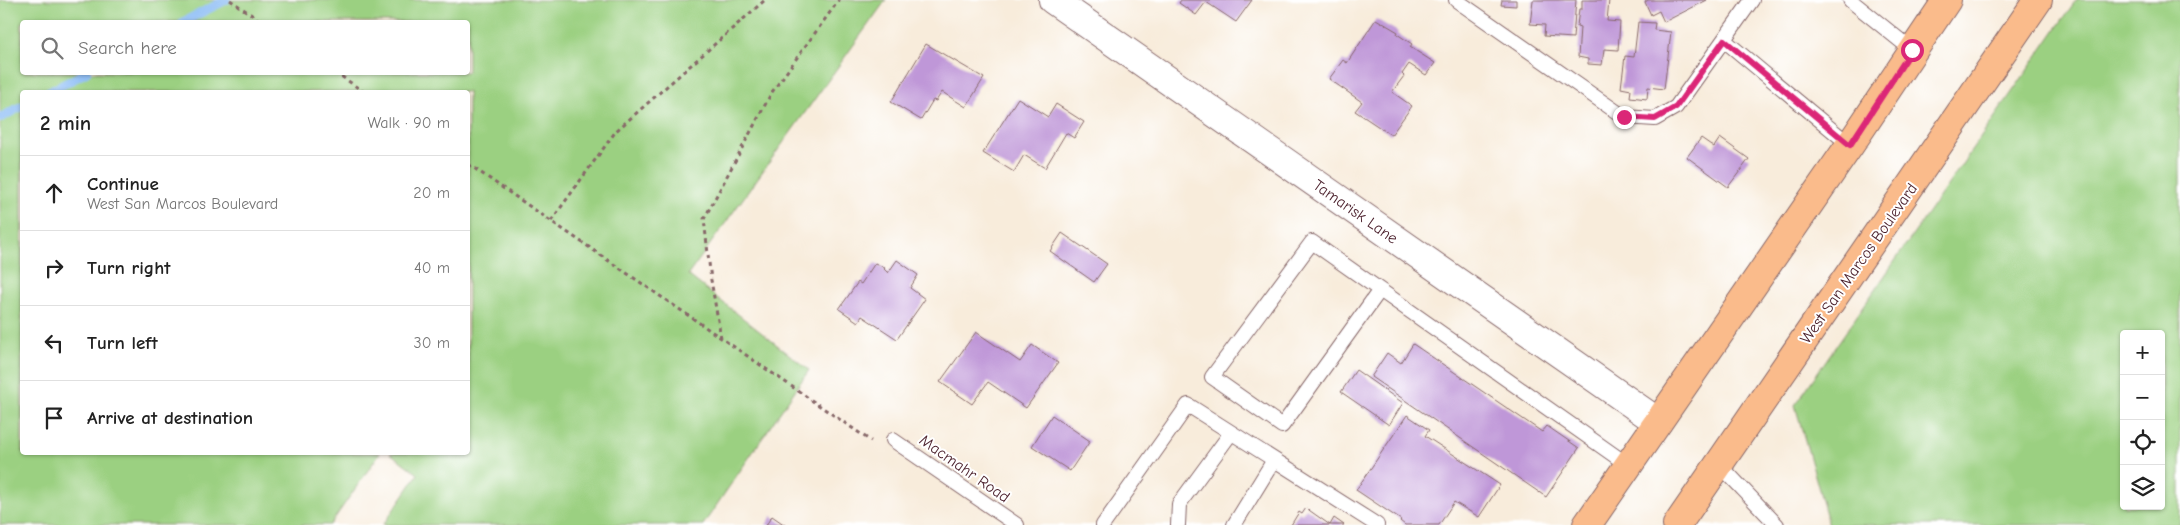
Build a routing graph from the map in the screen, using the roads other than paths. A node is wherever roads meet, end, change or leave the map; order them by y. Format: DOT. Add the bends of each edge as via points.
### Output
graph roads {
  1 [pos="1053,0"];
  2 [pos="1456,0"];
  3 [pos="1752,0"];
  4 [pos="1850,0"];
  5 [pos="1947,0"];
  6 [pos="2038,0"];
  7 [pos="1724,40"];
  8 [pos="1912,50"];
  9 [pos="1850,145"];
  10 [pos="1380,290"];
  11 [pos="1658,422"];
  12 [pos="1231,432"];
  13 [pos="893,440"];
  14 [pos="1274,460"];
  15 [pos="1719,464"];
  16 [pos="1628,465"];
  17 [pos="1017,525"];
  18 [pos="1103,525"];
  19 [pos="1178,525"];
  20 [pos="1234,525"];
  21 [pos="1378,525"];
  22 [pos="1587,525"];
  23 [pos="1677,525"];
  24 [pos="1777,525"];
  1 -- 11 [label="street, Tamarisk Lane"];
  2 -- 7 [label="lane" via="1624,117 1655,119 1676,107"];
  3 -- 7 [label="lane"];
  4 -- 8 [label="lane"];
  5 -- 8 [label="main road"];
  6 -- 15 [label="main road, West San Marcos Boulevard"];
  7 -- 9 [label="lane"];
  8 -- 9 [label="main road"];
  9 -- 11 [label="main road"];
  10 -- 10 [label="lane" via="1312,242 1212,377 1282,426"];
  10 -- 16 [label="lane"];
  11 -- 16 [label="main road"];
  12 -- 14 [label="lane"];
  12 -- 18 [label="lane" via="1188,405"];
  12 -- 19 [label="lane" via="1179,504"];
  13 -- 17 [label="lane, Macmahr Road"];
  14 -- 20 [label="lane"];
  14 -- 21 [label="lane"];
  15 -- 23 [label="main road, West San Marcos Boulevard"];
  15 -- 24 [label="lane"];
  16 -- 22 [label="main road"];
}
